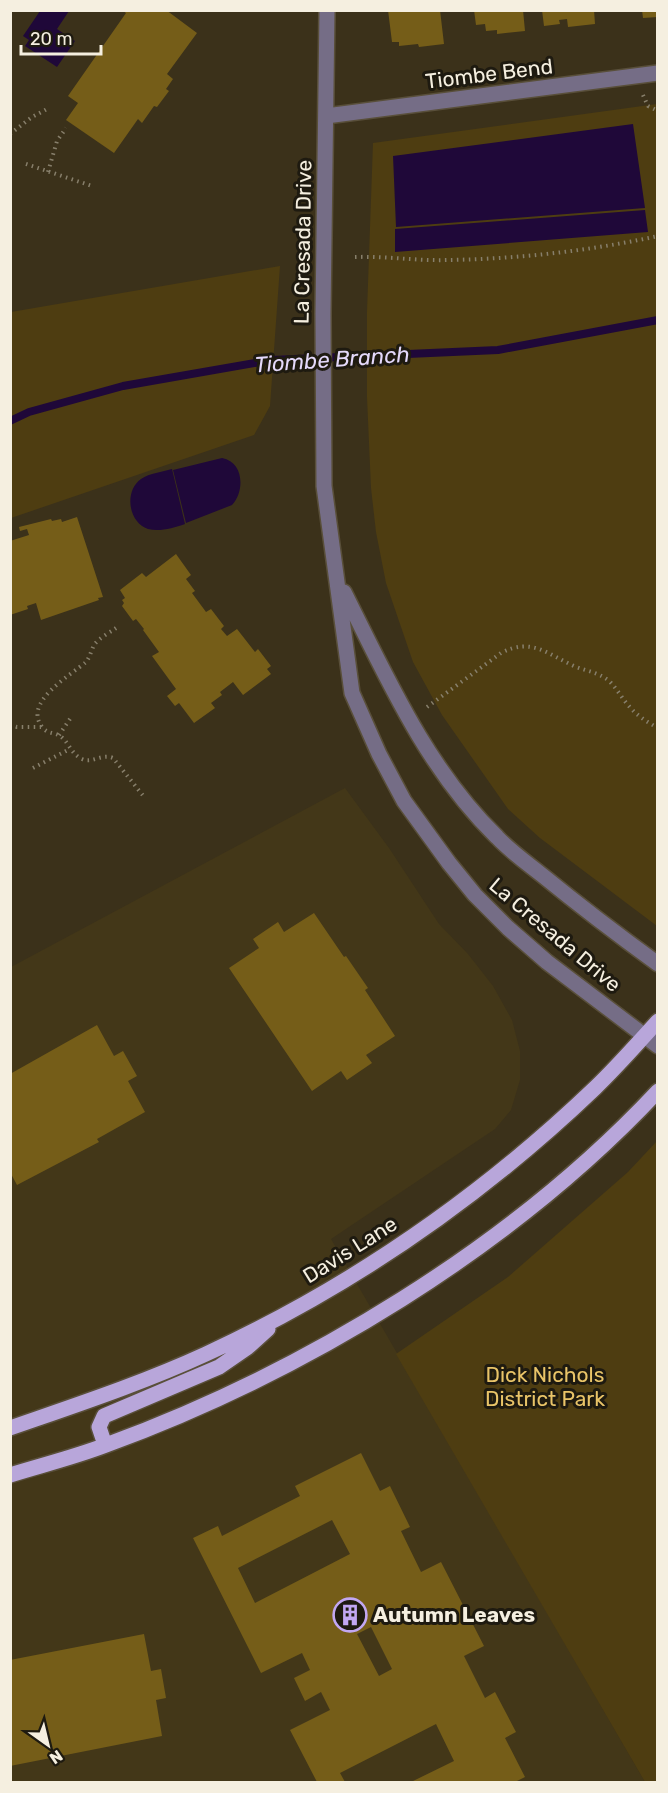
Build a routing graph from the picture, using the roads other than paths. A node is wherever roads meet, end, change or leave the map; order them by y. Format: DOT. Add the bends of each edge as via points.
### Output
graph roads {
  1 [pos="327,10"];
  2 [pos="657,73"];
  3 [pos="326,116"];
  4 [pos="338,581"];
  5 [pos="657,964"];
  6 [pos="657,1021"];
  7 [pos="644,1036"];
  8 [pos="657,1046"];
  9 [pos="657,1091"];
  10 [pos="285,1314"];
  11 [pos="10,1428"];
  12 [pos="105,1445"];
  13 [pos="10,1475"];
  1 -- 3 [label="street, La Cresada Drive"];
  2 -- 3 [label="street, Tiombe Bend"];
  3 -- 4 [label="street, La Cresada Drive" via="324,486"];
  4 -- 5 [label="street, La Cresada Drive" via="405,713 447,779 473,811 498,838 589,914"];
  4 -- 7 [label="street, La Cresada Drive" via="352,693 379,754 420,825 475,896 508,928"];
  6 -- 7 [label="main road, Davis Lane"];
  7 -- 8 [label="street, La Cresada Drive"];
  7 -- 10 [label="main road, Davis Lane" via="596,1087 449,1211 374,1262"];
  9 -- 12 [label="main road" via="558,1185 469,1254 386,1308 302,1358 196,1409"];
  10 -- 11 [label="main road, Davis Lane" via="206,1354 112,1393"];
  10 -- 12 [label="main road" via="219,1367 104,1416 99,1426"];
  12 -- 13 [label="main road"];
}
